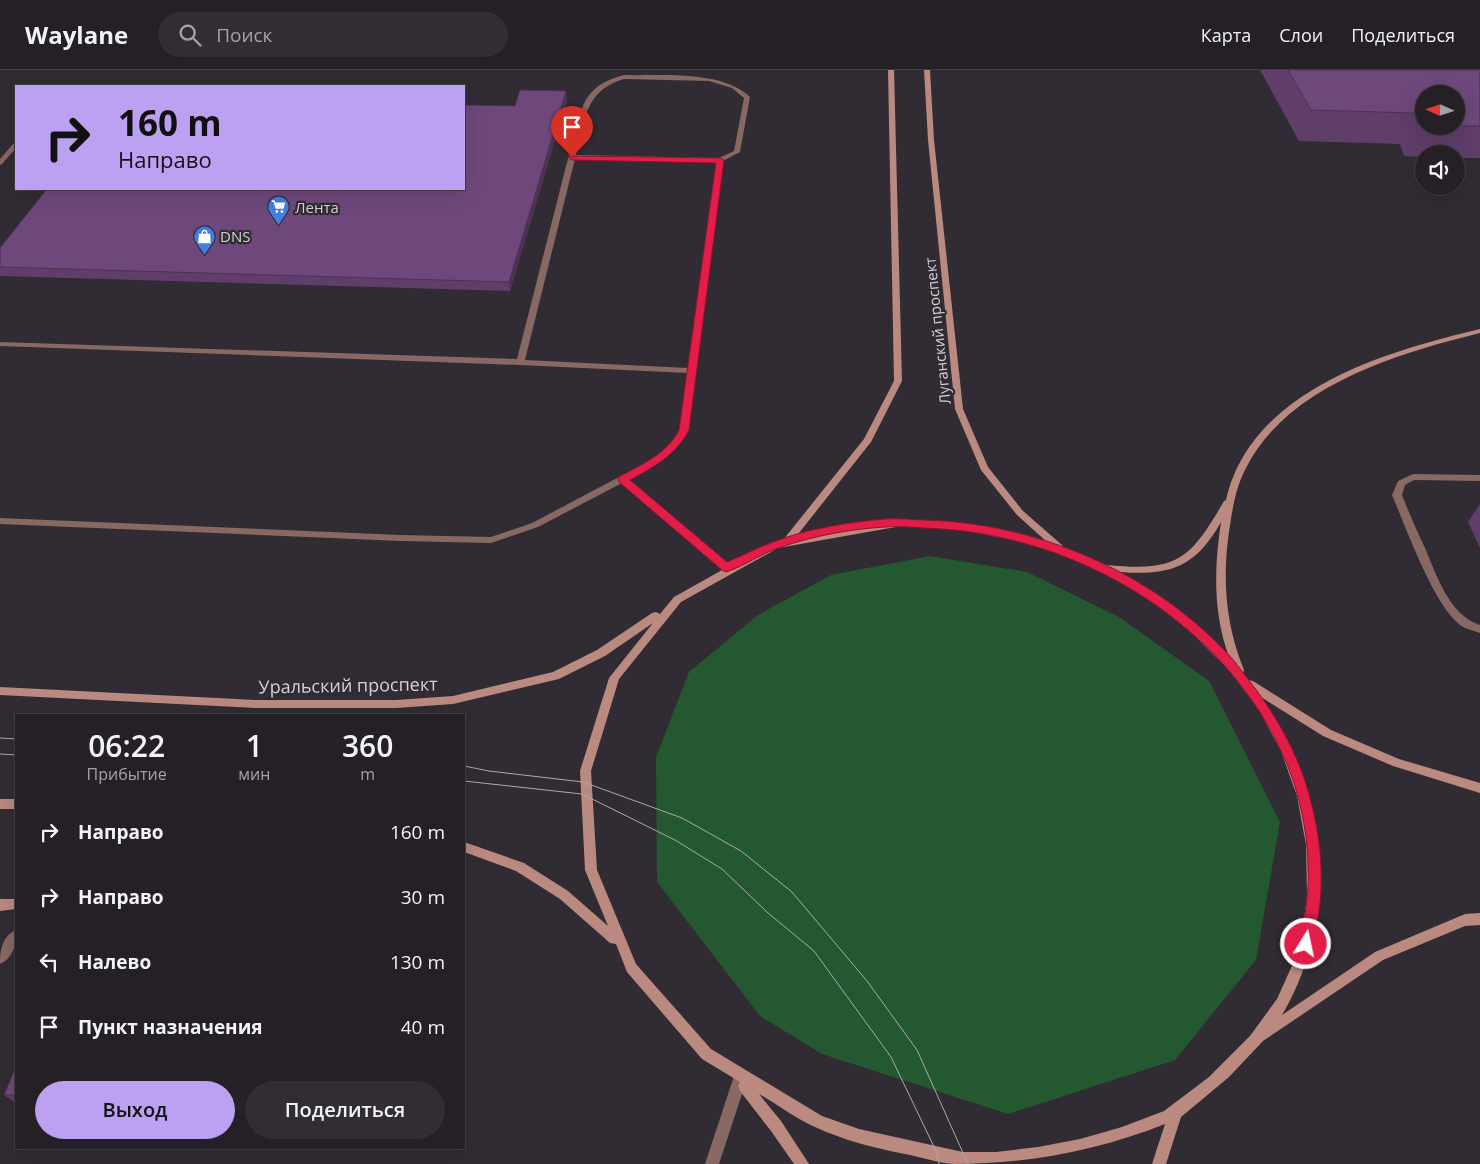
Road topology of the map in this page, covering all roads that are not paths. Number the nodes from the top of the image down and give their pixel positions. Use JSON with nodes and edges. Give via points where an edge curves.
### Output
{"nodes":[{"id":1,"x":892,"y":70,"type":"edge"},
{"id":2,"x":926,"y":70,"type":"edge"},
{"id":3,"x":15,"y":145,"type":"edge"},
{"id":4,"x":572,"y":157,"type":"junction"},
{"id":5,"x":720,"y":160,"type":"junction"},
{"id":6,"x":0,"y":163,"type":"edge"},
{"id":7,"x":1480,"y":331,"type":"edge"},
{"id":8,"x":0,"y":344,"type":"edge"},
{"id":9,"x":520,"y":362,"type":"junction"},
{"id":10,"x":693,"y":371,"type":"junction"},
{"id":11,"x":1480,"y":478,"type":"edge"},
{"id":12,"x":623,"y":479,"type":"junction"},
{"id":13,"x":1233,"y":491,"type":"junction"},
{"id":14,"x":0,"y":521,"type":"edge"},
{"id":15,"x":787,"y":541,"type":"junction"},
{"id":16,"x":1064,"y":551,"type":"junction"},
{"id":17,"x":726,"y":568,"type":"junction"},
{"id":18,"x":1101,"y":568,"type":"junction"},
{"id":19,"x":673,"y":605,"type":"junction"},
{"id":20,"x":1480,"y":629,"type":"edge"},
{"id":21,"x":1244,"y":680,"type":"junction"},
{"id":22,"x":0,"y":691,"type":"edge"},
{"id":23,"x":1480,"y":788,"type":"edge"},
{"id":24,"x":0,"y":804,"type":"edge"},
{"id":25,"x":15,"y":804,"type":"edge"},
{"id":26,"x":465,"y":847,"type":"edge"},
{"id":27,"x":15,"y":904,"type":"edge"},
{"id":28,"x":0,"y":905,"type":"edge"},
{"id":29,"x":1480,"y":919,"type":"edge"},
{"id":30,"x":15,"y":937,"type":"edge"},
{"id":31,"x":617,"y":941,"type":"junction"},
{"id":32,"x":0,"y":958,"type":"edge"},
{"id":33,"x":1258,"y":1038,"type":"junction"},
{"id":34,"x":740,"y":1079,"type":"junction"},
{"id":35,"x":1175,"y":1113,"type":"junction"},
{"id":36,"x":712,"y":1164,"type":"edge"},
{"id":37,"x":802,"y":1164,"type":"edge"},
{"id":38,"x":1159,"y":1164,"type":"edge"}],
"edges":[{"from":1,"to":15,"type":"main road","name":"Луганский проспект","via":[[898,381],[868,440]]},
{"from":2,"to":16,"type":"main road","name":"Луганский проспект","via":[[959,409],[984,468],[1020,514]]},
{"from":3,"to":6,"type":"lane"},
{"from":4,"to":5,"type":"lane"},
{"from":4,"to":5,"type":"lane","via":[[587,102],[593,92],[612,79],[624,77],[710,79],[734,87],[747,97],[737,152]]},
{"from":4,"to":9,"type":"lane"},
{"from":5,"to":10,"type":"lane"},
{"from":7,"to":13,"type":"main road","via":[[1422,346],[1338,378],[1303,401],[1270,429],[1240,469]]},
{"from":8,"to":9,"type":"lane"},
{"from":9,"to":10,"type":"lane"},
{"from":10,"to":12,"type":"lane","via":[[684,430],[677,443],[658,460]]},
{"from":11,"to":20,"type":"lane","via":[[1413,477],[1400,483],[1397,495],[1450,609],[1468,625]]},
{"from":12,"to":14,"type":"lane","via":[[535,525],[491,540]]},
{"from":12,"to":17,"type":"lane"},
{"from":13,"to":18,"type":"main road","via":[[1202,546],[1174,566],[1128,570]]},
{"from":13,"to":21,"type":"main road","via":[[1220,582],[1229,648]]},
{"from":15,"to":16,"type":"main road","via":[[849,526],[907,522],[985,529]]},
{"from":15,"to":17,"type":"main road"},
{"from":16,"to":18,"type":"main road"},
{"from":17,"to":19,"type":"main road"},
{"from":18,"to":21,"type":"main road","via":[[1169,609]]},
{"from":19,"to":22,"type":"main road","name":"Уральский проспект","via":[[601,653],[555,676],[454,700],[396,704],[256,704]]},
{"from":19,"to":31,"type":"main road","via":[[646,633],[614,678],[587,752],[582,809],[586,854],[603,912]]},
{"from":21,"to":23,"type":"main road","via":[[1327,733],[1398,763]]},
{"from":21,"to":33,"type":"main road","via":[[1281,738],[1299,781],[1311,829],[1315,869],[1312,914],[1300,962],[1281,1004]]},
{"from":24,"to":25,"type":"main road"},
{"from":26,"to":31,"type":"main road","via":[[520,867],[564,895]]},
{"from":27,"to":28,"type":"main road"},
{"from":29,"to":33,"type":"main road","via":[[1465,920],[1379,956]]},
{"from":30,"to":32,"type":"lane"},
{"from":31,"to":34,"type":"main road","via":[[653,998],[675,1023]]},
{"from":33,"to":35,"type":"main road","via":[[1241,1058]]},
{"from":34,"to":35,"type":"main road","via":[[788,1108],[834,1129],[874,1142],[967,1160],[1086,1146]]},
{"from":34,"to":36,"type":"lane"},
{"from":34,"to":37,"type":"main road"},
{"from":35,"to":38,"type":"main road"}]}
